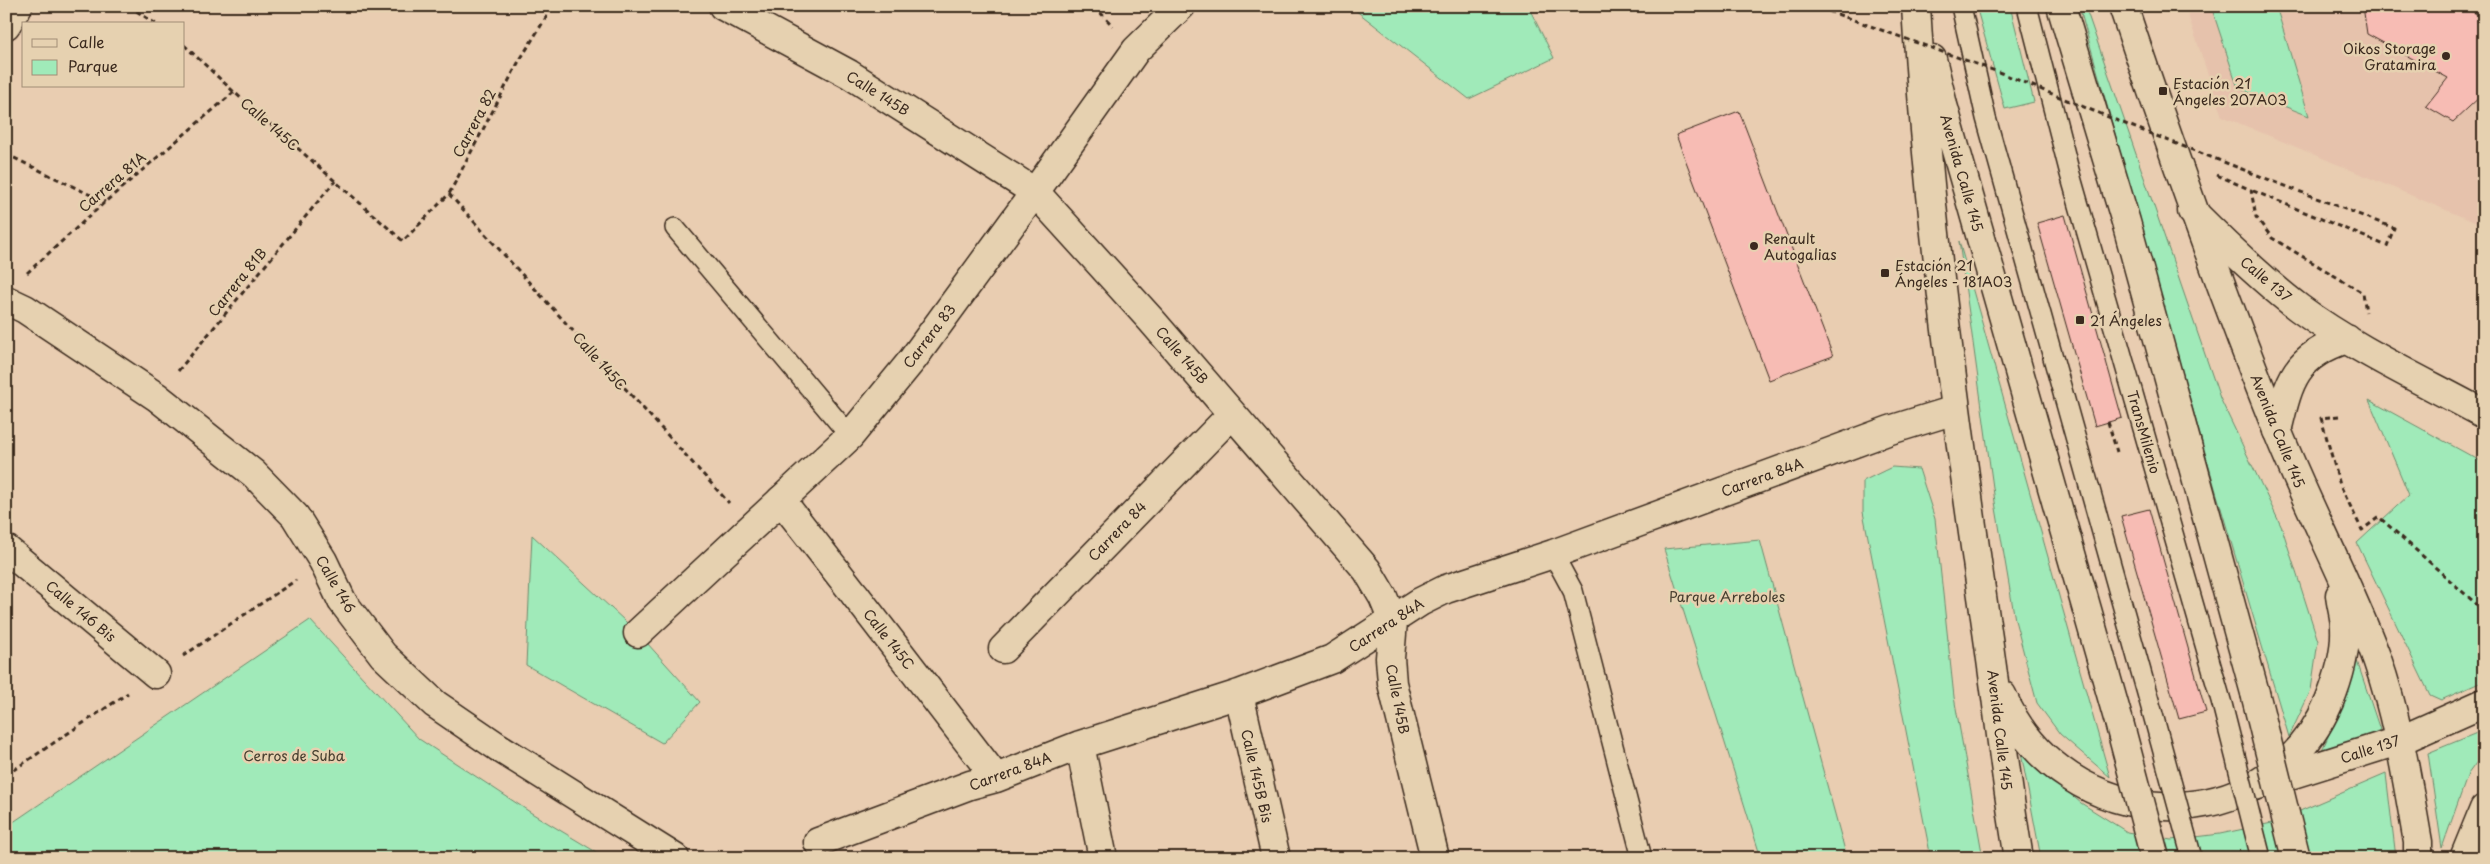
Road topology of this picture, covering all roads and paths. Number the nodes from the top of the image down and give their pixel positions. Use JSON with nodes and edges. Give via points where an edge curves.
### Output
{"nodes":[{"id":1,"x":18,"y":6,"type":"edge"},
{"id":2,"x":129,"y":6,"type":"edge"},
{"id":3,"x":553,"y":6,"type":"edge"},
{"id":4,"x":723,"y":6,"type":"edge"},
{"id":5,"x":1181,"y":6,"type":"edge"},
{"id":6,"x":1823,"y":6,"type":"edge"},
{"id":7,"x":1918,"y":6,"type":"edge"},
{"id":8,"x":1961,"y":6,"type":"edge"},
{"id":9,"x":2027,"y":6,"type":"edge"},
{"id":10,"x":2061,"y":6,"type":"edge"},
{"id":11,"x":2124,"y":6,"type":"edge"},
{"id":12,"x":153,"y":22,"type":"edge"},
{"id":13,"x":6,"y":25,"type":"edge"},
{"id":14,"x":185,"y":46,"type":"edge"},
{"id":15,"x":234,"y":92,"type":"junction"},
{"id":16,"x":6,"y":154,"type":"edge"},
{"id":17,"x":335,"y":181,"type":"junction"},
{"id":18,"x":1035,"y":192,"type":"junction"},
{"id":19,"x":449,"y":194,"type":"junction"},
{"id":20,"x":105,"y":202,"type":"junction"},
{"id":21,"x":2192,"y":210,"type":"junction"},
{"id":22,"x":675,"y":228,"type":"dead end"},
{"id":23,"x":403,"y":241,"type":"joint"},
{"id":24,"x":13,"y":290,"type":"edge"},
{"id":25,"x":2363,"y":293,"type":"dead end"},
{"id":26,"x":2347,"y":339,"type":"junction"},
{"id":27,"x":157,"y":397,"type":"junction"},
{"id":28,"x":1955,"y":410,"type":"junction"},
{"id":29,"x":1232,"y":414,"type":"junction"},
{"id":30,"x":2484,"y":414,"type":"edge"},
{"id":31,"x":2339,"y":416,"type":"dead end"},
{"id":32,"x":2277,"y":431,"type":"junction"},
{"id":33,"x":850,"y":436,"type":"junction"},
{"id":34,"x":781,"y":500,"type":"junction"},
{"id":35,"x":2310,"y":508,"type":"junction"},
{"id":36,"x":751,"y":528,"type":"junction"},
{"id":37,"x":6,"y":549,"type":"edge"},
{"id":38,"x":1553,"y":554,"type":"junction"},
{"id":39,"x":2484,"y":611,"type":"edge"},
{"id":40,"x":1393,"y":621,"type":"junction"},
{"id":41,"x":638,"y":633,"type":"dead end"},
{"id":42,"x":1003,"y":649,"type":"dead end"},
{"id":43,"x":1991,"y":655,"type":"junction"},
{"id":44,"x":156,"y":674,"type":"dead end"},
{"id":45,"x":1239,"y":694,"type":"junction"},
{"id":46,"x":2484,"y":703,"type":"edge"},
{"id":47,"x":2401,"y":740,"type":"junction"},
{"id":48,"x":1080,"y":745,"type":"junction"},
{"id":49,"x":996,"y":778,"type":"junction"},
{"id":50,"x":2254,"y":786,"type":"junction"},
{"id":51,"x":2484,"y":809,"type":"edge"},
{"id":52,"x":818,"y":842,"type":"dead end"},
{"id":53,"x":675,"y":858,"type":"edge"},
{"id":54,"x":1103,"y":858,"type":"edge"},
{"id":55,"x":1276,"y":858,"type":"edge"},
{"id":56,"x":1435,"y":858,"type":"edge"},
{"id":57,"x":1642,"y":858,"type":"edge"},
{"id":58,"x":2019,"y":858,"type":"edge"},
{"id":59,"x":2155,"y":858,"type":"edge"},
{"id":60,"x":2192,"y":858,"type":"edge"},
{"id":61,"x":2261,"y":858,"type":"edge"},
{"id":62,"x":2296,"y":858,"type":"edge"},
{"id":63,"x":2418,"y":858,"type":"edge"},
{"id":64,"x":2464,"y":858,"type":"edge"}],
"edges":[{"from":1,"to":13,"type":"street"},
{"from":2,"to":12,"type":"path"},
{"from":3,"to":19,"type":"path","name":"Carrera 82","via":[[518,63]]},
{"from":4,"to":18,"type":"street","name":"Calle 145B","via":[[849,74]]},
{"from":5,"to":18,"type":"street","name":"Carrera 83","via":[[1136,50]]},
{"from":6,"to":25,"type":"path","bridge":true,"via":[[2394,228],[2387,246],[2251,190],[2256,217],[2272,238]]},
{"from":7,"to":28,"type":"street","name":"Avenida Calle 145","via":[[1922,112]]},
{"from":7,"to":59,"type":"street","name":"Avenida Calle 145","bridge":true},
{"from":8,"to":60,"type":"lane","bridge":true,"via":[[1986,118]]},
{"from":9,"to":61,"type":"lane","name":"TransMilenio","bridge":true,"via":[[2070,174],[2222,704]]},
{"from":10,"to":62,"type":"street","bridge":true,"via":[[2126,222],[2255,693]]},
{"from":11,"to":21,"type":"street","name":"Avenida Calle 145"},
{"from":14,"to":15,"type":"path","name":"Calle 145C"},
{"from":15,"to":17,"type":"path","name":"Calle 145C"},
{"from":15,"to":20,"type":"path","name":"Carrera 81A"},
{"from":16,"to":20,"type":"path"},
{"from":17,"to":23,"type":"path","name":"Calle 145C"},
{"from":17,"to":27,"type":"path","name":"Carrera 81B"},
{"from":18,"to":29,"type":"street","name":"Calle 145B"},
{"from":18,"to":33,"type":"street","name":"Carrera 83","via":[[912,359]]},
{"from":19,"to":23,"type":"path","name":"Carrera 82"},
{"from":19,"to":36,"type":"path","name":"Calle 145C"},
{"from":20,"to":24,"type":"path","name":"Carrera 81A"},
{"from":21,"to":26,"type":"street","name":"Calle 137","via":[[2224,244],[2275,289]]},
{"from":21,"to":32,"type":"street","name":"Avenida Calle 145"},
{"from":22,"to":33,"type":"lane"},
{"from":24,"to":27,"type":"street","name":"Calle 146","via":[[25,309]]},
{"from":26,"to":30,"type":"street","name":"Calle 137"},
{"from":26,"to":32,"type":"street","via":[[2323,347],[2295,374]]},
{"from":27,"to":53,"type":"street","name":"Calle 146","via":[[254,474],[295,516],[323,561],[342,601],[383,655],[436,704],[498,747]]},
{"from":28,"to":38,"type":"street","name":"Carrera 84A","via":[[1880,434]]},
{"from":28,"to":43,"type":"street","name":"Avenida Calle 145"},
{"from":29,"to":40,"type":"street","name":"Calle 145B","via":[[1367,570]]},
{"from":29,"to":42,"type":"street","name":"Carrera 84"},
{"from":31,"to":39,"type":"path","via":[[2321,418],[2340,485],[2362,530],[2379,517]]},
{"from":32,"to":35,"type":"street","name":"Avenida Calle 145"},
{"from":33,"to":34,"type":"street","name":"Carrera 83"},
{"from":34,"to":36,"type":"street","name":"Carrera 83"},
{"from":34,"to":49,"type":"street","name":"Calle 145C"},
{"from":35,"to":47,"type":"street","name":"Avenida Calle 145","via":[[2347,583]]},
{"from":35,"to":50,"type":"street","via":[[2339,588],[2345,629],[2338,680],[2318,725],[2288,761]]},
{"from":36,"to":41,"type":"street","name":"Carrera 83"},
{"from":37,"to":44,"type":"street","name":"Calle 146 Bis"},
{"from":38,"to":40,"type":"street","name":"Carrera 84A","via":[[1446,589]]},
{"from":38,"to":57,"type":"lane","via":[[1573,591]]},
{"from":40,"to":45,"type":"street","name":"Carrera 84A","via":[[1332,659]]},
{"from":40,"to":56,"type":"street","name":"Calle 145B","via":[[1392,683]]},
{"from":43,"to":50,"type":"street","via":[[2002,696],[2023,734],[2053,765],[2088,788],[2129,803],[2171,808],[2214,802]]},
{"from":43,"to":58,"type":"street","name":"Avenida Calle 145"},
{"from":45,"to":48,"type":"street","name":"Carrera 84A"},
{"from":45,"to":55,"type":"street","name":"Calle 145B Bis"},
{"from":46,"to":47,"type":"street","name":"Calle 137"},
{"from":47,"to":50,"type":"street","name":"Calle 137"},
{"from":47,"to":63,"type":"street","name":"Avenida Calle 145"},
{"from":48,"to":49,"type":"street","name":"Carrera 84A"},
{"from":48,"to":54,"type":"street"},
{"from":49,"to":52,"type":"street","name":"Carrera 84A"},
{"from":51,"to":64,"type":"street"}]}
